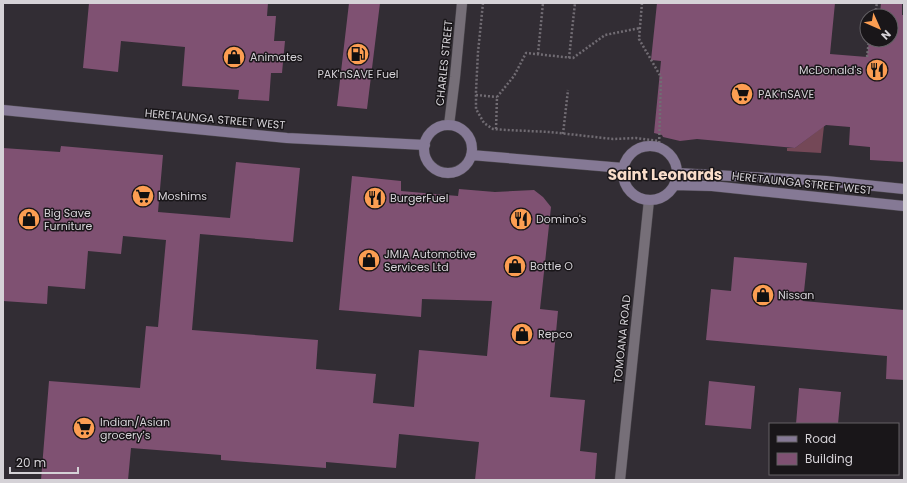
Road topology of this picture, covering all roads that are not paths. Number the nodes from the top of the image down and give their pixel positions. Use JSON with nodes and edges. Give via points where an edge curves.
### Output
{"nodes":[{"id":1,"x":462,"y":3,"type":"edge"},
{"id":2,"x":3,"y":110,"type":"edge"},
{"id":3,"x":449,"y":126,"type":"junction"},
{"id":4,"x":425,"y":145,"type":"junction"},
{"id":5,"x":471,"y":154,"type":"junction"},
{"id":6,"x":623,"y":168,"type":"junction"},
{"id":7,"x":677,"y":173,"type":"junction"},
{"id":8,"x":674,"y":185,"type":"junction"},
{"id":9,"x":904,"y":189,"type":"edge"},
{"id":10,"x":649,"y":200,"type":"junction"},
{"id":11,"x":904,"y":206,"type":"edge"},
{"id":12,"x":620,"y":480,"type":"edge"}],
"edges":[{"from":1,"to":3,"type":"street","name":"CHARLES STREET"},
{"from":2,"to":4,"type":"main road","name":"HERETAUNGA STREET WEST","via":[[287,138]]},
{"from":3,"to":4,"type":"main road","via":[[438,128],[431,133]]},
{"from":3,"to":5,"type":"main road","via":[[467,134],[471,141]]},
{"from":4,"to":5,"type":"main road","via":[[428,162],[433,168],[447,173],[462,169]]},
{"from":5,"to":6,"type":"main road"},
{"from":6,"to":7,"type":"main road","via":[[630,155],[640,149],[659,145],[670,156]]},
{"from":6,"to":10,"type":"main road","via":[[623,177],[628,188],[637,197]]},
{"from":7,"to":8,"type":"main road"},
{"from":7,"to":9,"type":"main road","name":"HERETAUNGA STREET WEST","via":[[826,181]]},
{"from":8,"to":10,"type":"main road","via":[[663,196]]},
{"from":8,"to":11,"type":"main road","name":"HERETAUNGA STREET WEST","via":[[712,186]]},
{"from":10,"to":12,"type":"street","name":"TOMOANA ROAD"}]}
